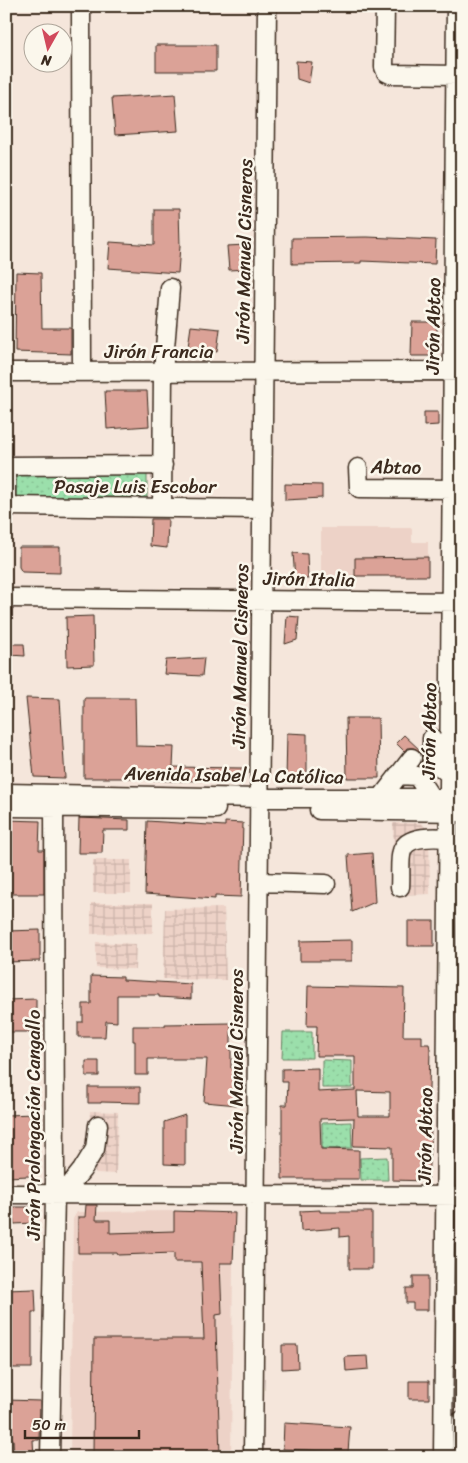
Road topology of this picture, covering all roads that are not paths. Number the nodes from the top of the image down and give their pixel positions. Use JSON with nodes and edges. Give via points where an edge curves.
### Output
{"nodes":[{"id":1,"x":81,"y":6,"type":"edge"},
{"id":2,"x":267,"y":6,"type":"edge"},
{"id":3,"x":384,"y":6,"type":"edge"},
{"id":4,"x":456,"y":6,"type":"edge"},
{"id":5,"x":456,"y":75,"type":"junction"},
{"id":6,"x":459,"y":112,"type":"edge"},
{"id":7,"x":170,"y":288,"type":"dead end"},
{"id":8,"x":458,"y":371,"type":"edge"},
{"id":9,"x":6,"y":372,"type":"edge"},
{"id":10,"x":82,"y":372,"type":"junction"},
{"id":11,"x":163,"y":372,"type":"junction"},
{"id":12,"x":264,"y":372,"type":"junction"},
{"id":13,"x":457,"y":400,"type":"edge"},
{"id":14,"x":163,"y":465,"type":"junction"},
{"id":15,"x":6,"y":466,"type":"edge"},
{"id":16,"x":358,"y":468,"type":"dead end"},
{"id":17,"x":452,"y":489,"type":"junction"},
{"id":18,"x":6,"y":498,"type":"edge"},
{"id":19,"x":6,"y":506,"type":"edge"},
{"id":20,"x":162,"y":508,"type":"junction"},
{"id":21,"x":263,"y":509,"type":"junction"},
{"id":22,"x":6,"y":598,"type":"edge"},
{"id":23,"x":262,"y":600,"type":"junction"},
{"id":24,"x":456,"y":602,"type":"edge"},
{"id":25,"x":450,"y":722,"type":"junction"},
{"id":26,"x":424,"y":751,"type":"junction"},
{"id":27,"x":398,"y":775,"type":"junction"},
{"id":28,"x":450,"y":775,"type":"junction"},
{"id":29,"x":417,"y":776,"type":"junction"},
{"id":30,"x":6,"y":793,"type":"edge"},
{"id":31,"x":381,"y":798,"type":"junction"},
{"id":32,"x":432,"y":799,"type":"junction"},
{"id":33,"x":54,"y":800,"type":"junction"},
{"id":34,"x":259,"y":804,"type":"junction"},
{"id":35,"x":456,"y":805,"type":"edge"},
{"id":36,"x":6,"y":807,"type":"edge"},
{"id":37,"x":449,"y":838,"type":"junction"},
{"id":38,"x":259,"y":882,"type":"junction"},
{"id":39,"x":326,"y":884,"type":"dead end"},
{"id":40,"x":400,"y":887,"type":"dead end"},
{"id":41,"x":98,"y":1125,"type":"dead end"},
{"id":42,"x":6,"y":1194,"type":"edge"},
{"id":43,"x":59,"y":1194,"type":"junction"},
{"id":44,"x":256,"y":1195,"type":"junction"},
{"id":45,"x":454,"y":1196,"type":"edge"},
{"id":46,"x":462,"y":1420,"type":"edge"},
{"id":47,"x":50,"y":1457,"type":"edge"},
{"id":48,"x":253,"y":1457,"type":"edge"},
{"id":49,"x":443,"y":1457,"type":"edge"},
{"id":50,"x":461,"y":1457,"type":"edge"}],
"edges":[{"from":1,"to":10,"type":"street"},
{"from":2,"to":12,"type":"street","name":"Jirón Manuel Cisneros"},
{"from":3,"to":5,"type":"street","via":[[386,72]]},
{"from":4,"to":5,"type":"street","name":"Jirón Abtao"},
{"from":5,"to":6,"type":"street","name":"Jirón Abtao"},
{"from":6,"to":8,"type":"street","name":"Jirón Abtao"},
{"from":7,"to":11,"type":"street"},
{"from":8,"to":12,"type":"street","name":"Jirón Francia"},
{"from":8,"to":13,"type":"street","name":"Jirón Abtao"},
{"from":9,"to":10,"type":"street","name":"Jirón Francia"},
{"from":10,"to":11,"type":"street","name":"Jirón Francia"},
{"from":11,"to":12,"type":"street","name":"Jirón Francia"},
{"from":11,"to":14,"type":"street"},
{"from":12,"to":21,"type":"street","name":"Jirón Manuel Cisneros"},
{"from":13,"to":17,"type":"street","name":"Jirón Abtao"},
{"from":14,"to":15,"type":"street"},
{"from":14,"to":20,"type":"street"},
{"from":15,"to":18,"type":"street"},
{"from":16,"to":17,"type":"street","name":"Abtao","via":[[359,488]]},
{"from":17,"to":24,"type":"street","name":"Jirón Abtao"},
{"from":19,"to":20,"type":"street","name":"Pasaje Luis Escobar"},
{"from":20,"to":21,"type":"street","name":"Pasaje Luis Escobar"},
{"from":21,"to":23,"type":"street","name":"Jirón Manuel Cisneros"},
{"from":22,"to":23,"type":"street","name":"Jirón Italia"},
{"from":23,"to":24,"type":"street","name":"Jirón Italia"},
{"from":23,"to":34,"type":"street","name":"Jirón Manuel Cisneros"},
{"from":24,"to":25,"type":"street","name":"Jirón Abtao"},
{"from":25,"to":26,"type":"street"},
{"from":25,"to":28,"type":"street","name":"Jirón Abtao"},
{"from":26,"to":27,"type":"street"},
{"from":26,"to":28,"type":"street"},
{"from":26,"to":29,"type":"street"},
{"from":27,"to":29,"type":"street"},
{"from":27,"to":31,"type":"street"},
{"from":28,"to":35,"type":"street","name":"Jirón Abtao"},
{"from":29,"to":32,"type":"street"},
{"from":30,"to":33,"type":"street","name":"Avenida Isabel La Católica"},
{"from":31,"to":32,"type":"street","name":"Avenida Isabel La Católica"},
{"from":31,"to":34,"type":"street","name":"Avenida Isabel La Católica"},
{"from":32,"to":35,"type":"street","name":"Avenida Isabel La Católica"},
{"from":33,"to":34,"type":"street","name":"Avenida Isabel La Católica"},
{"from":33,"to":36,"type":"street","name":"Avenida Isabel La Católica"},
{"from":33,"to":43,"type":"street","name":"Jirón Prolongación Cangallo"},
{"from":34,"to":35,"type":"street","name":"Avenida Isabel La Católica"},
{"from":34,"to":38,"type":"street","name":"Jirón Manuel Cisneros"},
{"from":35,"to":37,"type":"street","name":"Jirón Abtao"},
{"from":37,"to":40,"type":"street","via":[[420,838],[407,844],[402,851]]},
{"from":37,"to":45,"type":"street","name":"Jirón Abtao"},
{"from":38,"to":39,"type":"street"},
{"from":38,"to":44,"type":"street","name":"Jirón Manuel Cisneros"},
{"from":41,"to":43,"type":"street","via":[[94,1149],[82,1170]]},
{"from":42,"to":43,"type":"street"},
{"from":43,"to":44,"type":"street"},
{"from":43,"to":47,"type":"street","name":"Jirón Prolongación Cangallo"},
{"from":44,"to":45,"type":"street"},
{"from":44,"to":48,"type":"street","name":"Jirón Manuel Cisneros"},
{"from":45,"to":49,"type":"street","name":"Jirón Abtao"},
{"from":46,"to":50,"type":"street"}]}
